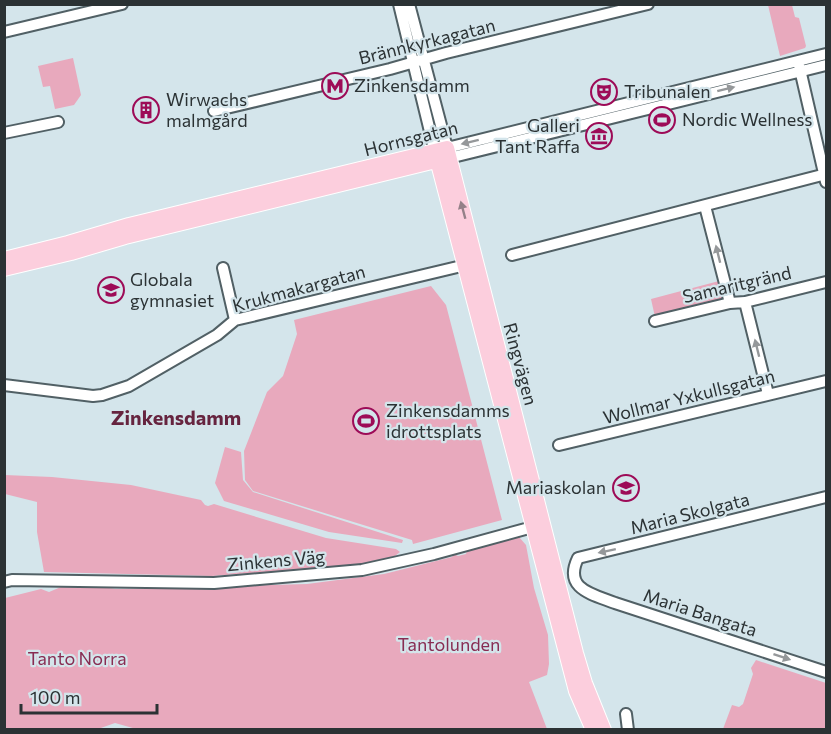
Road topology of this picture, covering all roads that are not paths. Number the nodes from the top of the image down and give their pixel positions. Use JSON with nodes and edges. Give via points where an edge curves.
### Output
{"nodes":[{"id":1,"x":122,"y":4,"type":"edge"},
{"id":2,"x":399,"y":4,"type":"edge"},
{"id":3,"x":409,"y":4,"type":"edge"},
{"id":4,"x":648,"y":4,"type":"edge"},
{"id":5,"x":4,"y":32,"type":"edge"},
{"id":6,"x":826,"y":54,"type":"edge"},
{"id":7,"x":418,"y":61,"type":"junction"},
{"id":8,"x":826,"y":65,"type":"edge"},
{"id":9,"x":799,"y":66,"type":"junction"},
{"id":10,"x":214,"y":111,"type":"dead end"},
{"id":11,"x":58,"y":122,"type":"dead end"},
{"id":12,"x":4,"y":133,"type":"edge"},
{"id":13,"x":442,"y":155,"type":"junction"},
{"id":14,"x":826,"y":177,"type":"edge"},
{"id":15,"x":705,"y":206,"type":"junction"},
{"id":16,"x":512,"y":255,"type":"dead end"},
{"id":17,"x":4,"y":259,"type":"edge"},
{"id":18,"x":470,"y":263,"type":"junction"},
{"id":19,"x":223,"y":268,"type":"dead end"},
{"id":20,"x":4,"y":269,"type":"edge"},
{"id":21,"x":826,"y":282,"type":"edge"},
{"id":22,"x":745,"y":302,"type":"junction"},
{"id":23,"x":730,"y":303,"type":"junction"},
{"id":24,"x":235,"y":320,"type":"junction"},
{"id":25,"x":655,"y":321,"type":"dead end"},
{"id":26,"x":826,"y":381,"type":"edge"},
{"id":27,"x":4,"y":385,"type":"edge"},
{"id":28,"x":768,"y":394,"type":"junction"},
{"id":29,"x":559,"y":445,"type":"dead end"},
{"id":30,"x":826,"y":497,"type":"edge"},
{"id":31,"x":538,"y":526,"type":"junction"},
{"id":32,"x":573,"y":575,"type":"joint"},
{"id":33,"x":4,"y":582,"type":"edge"},
{"id":34,"x":570,"y":651,"type":"junction"},
{"id":35,"x":826,"y":672,"type":"edge"},
{"id":36,"x":626,"y":714,"type":"dead end"},
{"id":37,"x":593,"y":729,"type":"edge"},
{"id":38,"x":604,"y":729,"type":"edge"},
{"id":39,"x":628,"y":729,"type":"edge"}],
"edges":[{"from":1,"to":5,"type":"street"},
{"from":2,"to":7,"type":"street","name":"Ringvägen"},
{"from":3,"to":7,"type":"street","name":"Ringvägen"},
{"from":4,"to":7,"type":"street","name":"Brännkyrkagatan"},
{"from":6,"to":9,"type":"street","name":"Hornsgatan"},
{"from":7,"to":10,"type":"street","name":"Brännkyrkagatan"},
{"from":7,"to":13,"type":"street","name":"Ringvägen"},
{"from":8,"to":9,"type":"street","name":"Hornsgatan"},
{"from":9,"to":13,"type":"street","name":"Hornsgatan"},
{"from":9,"to":14,"type":"street"},
{"from":11,"to":12,"type":"street"},
{"from":13,"to":17,"type":"main road","name":"Hornsgatan","via":[[129,225]]},
{"from":13,"to":18,"type":"main road","name":"Ringvägen"},
{"from":13,"to":20,"type":"main road","name":"Hornsgatan"},
{"from":14,"to":15,"type":"street"},
{"from":15,"to":16,"type":"street"},
{"from":23,"to":15,"type":"street","one_way":true},
{"from":18,"to":24,"type":"street","name":"Krukmakargatan"},
{"from":18,"to":31,"type":"main road","name":"Ringvägen"},
{"from":19,"to":24,"type":"street"},
{"from":21,"to":22,"type":"street","name":"Samaritgränd"},
{"from":22,"to":23,"type":"street","name":"Samaritgränd"},
{"from":28,"to":22,"type":"street","one_way":true},
{"from":23,"to":25,"type":"street","name":"Samaritgränd"},
{"from":24,"to":27,"type":"street","name":"Krukmakargatan","via":[[217,335],[108,394],[93,396]]},
{"from":26,"to":28,"type":"street","name":"Wollmar Yxkullsgatan"},
{"from":28,"to":29,"type":"street","name":"Wollmar Yxkullsgatan"},
{"from":30,"to":32,"type":"street","name":"Maria Skolgata","one_way":true,"via":[[578,558]]},
{"from":31,"to":33,"type":"street","name":"Zinkens Väg","via":[[362,570],[214,583]]},
{"from":31,"to":34,"type":"main road","name":"Ringvägen"},
{"from":32,"to":35,"type":"street","name":"Maria Bangata","one_way":true,"via":[[579,588],[595,595]]},
{"from":34,"to":37,"type":"main road","name":"Ringvägen","via":[[576,691]]},
{"from":34,"to":38,"type":"main road","name":"Ringvägen"},
{"from":36,"to":39,"type":"street"}]}
